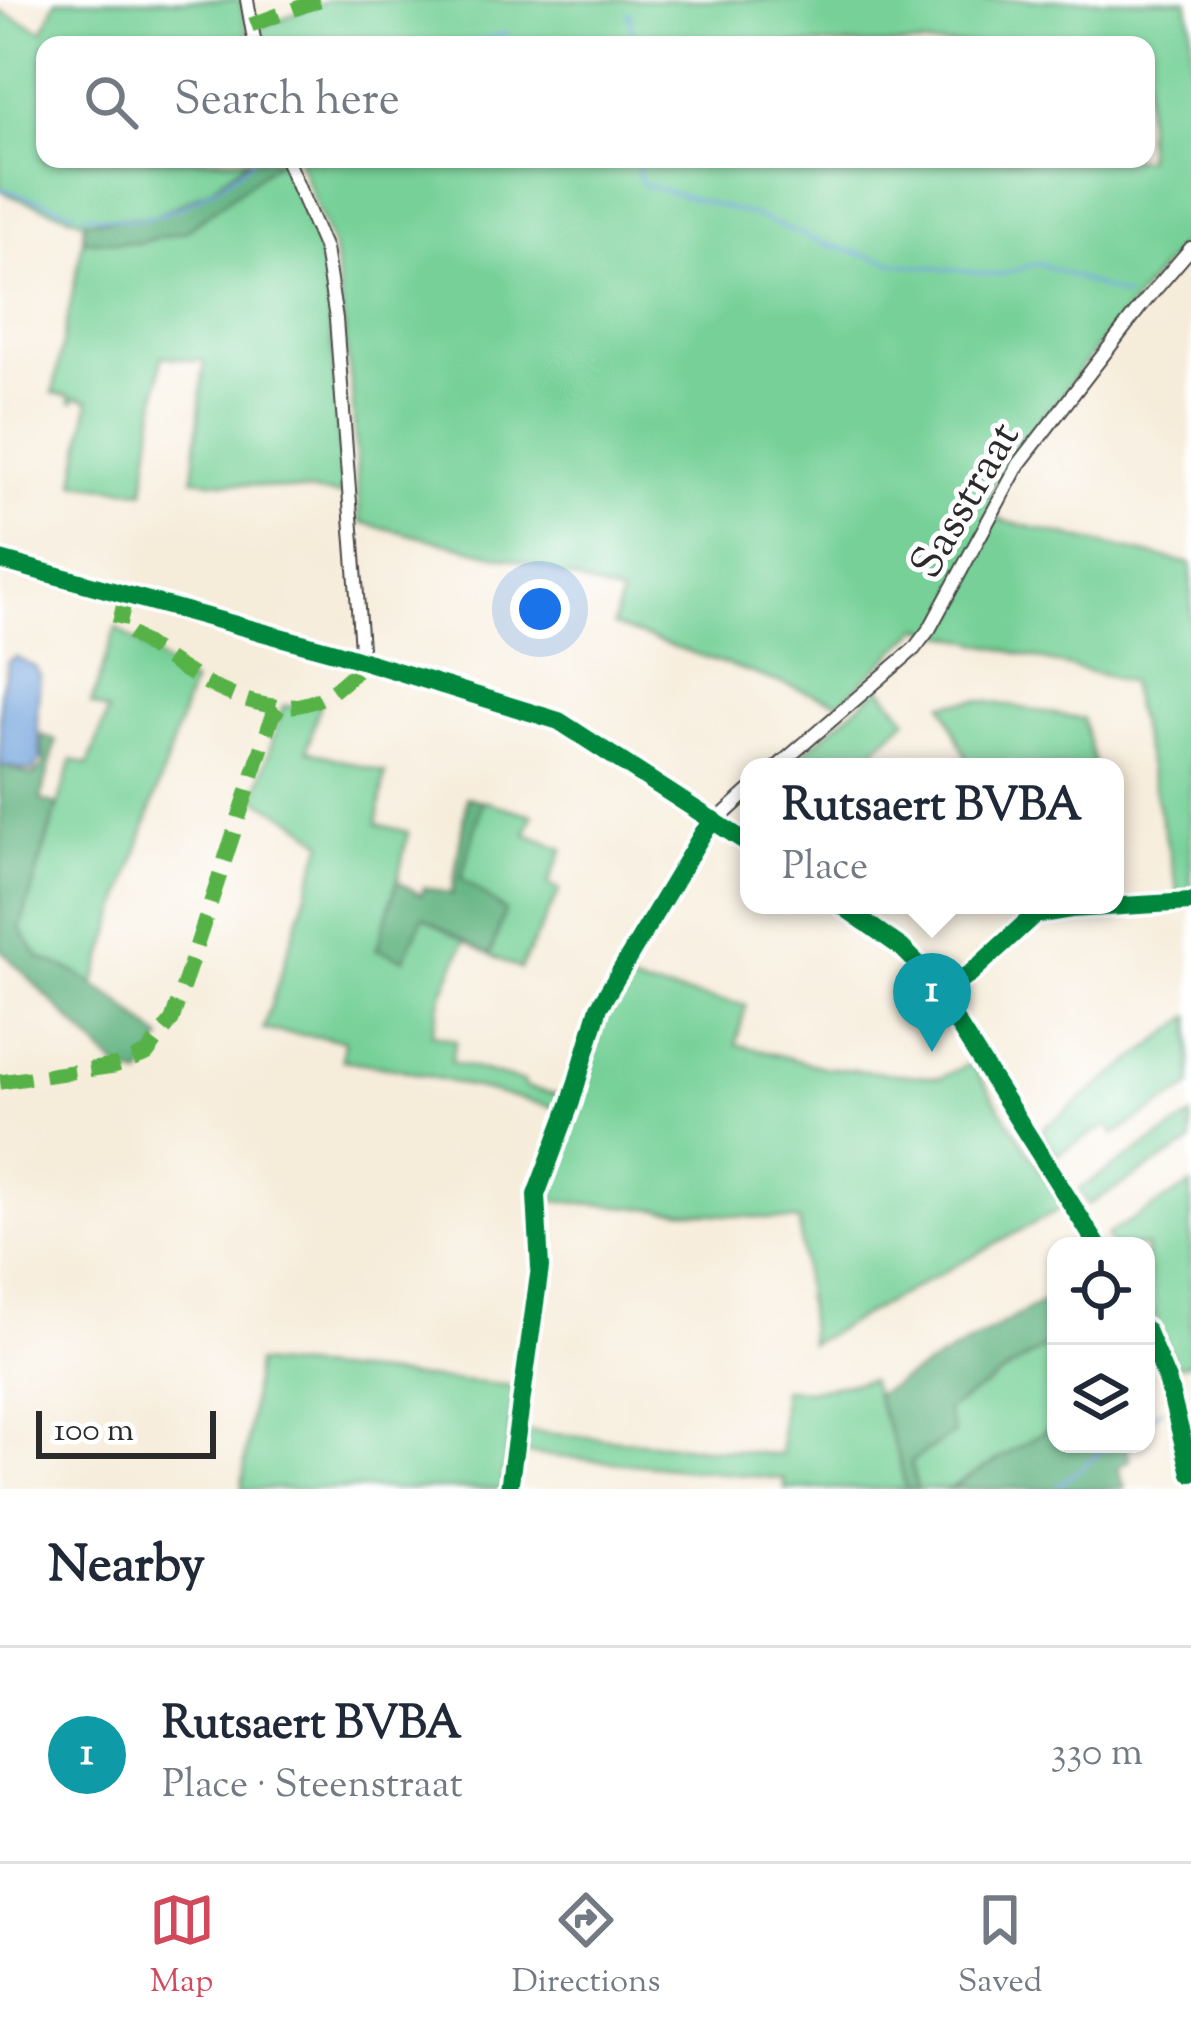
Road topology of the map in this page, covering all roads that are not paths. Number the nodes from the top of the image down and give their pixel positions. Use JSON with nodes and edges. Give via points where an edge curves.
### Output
{"nodes":[{"id":1,"x":247,"y":0,"type":"edge"},
{"id":2,"x":253,"y":36,"type":"edge"},
{"id":3,"x":290,"y":168,"type":"edge"},
{"id":4,"x":1191,"y":248,"type":"edge"},
{"id":5,"x":0,"y":560,"type":"edge"},
{"id":6,"x":362,"y":661,"type":"junction"},
{"id":7,"x":787,"y":758,"type":"edge"},
{"id":8,"x":740,"y":798,"type":"edge"},
{"id":9,"x":714,"y":820,"type":"junction"},
{"id":10,"x":740,"y":838,"type":"edge"},
{"id":11,"x":1191,"y":902,"type":"edge"},
{"id":12,"x":1124,"y":906,"type":"edge"},
{"id":13,"x":854,"y":914,"type":"edge"},
{"id":14,"x":1040,"y":914,"type":"edge"},
{"id":15,"x":939,"y":993,"type":"junction"},
{"id":16,"x":1092,"y":1237,"type":"edge"},
{"id":17,"x":1152,"y":1345,"type":"edge"},
{"id":18,"x":1191,"y":1473,"type":"edge"},
{"id":19,"x":508,"y":1489,"type":"edge"}],
"edges":[{"from":1,"to":2,"type":"street"},
{"from":3,"to":6,"type":"street","via":[[325,249],[336,319]]},
{"from":4,"to":7,"type":"street","name":"Sasstraat","via":[[1019,464],[914,649]]},
{"from":5,"to":6,"type":"street"},
{"from":6,"to":9,"type":"street","via":[[559,721]]},
{"from":8,"to":9,"type":"street"},
{"from":9,"to":10,"type":"street"},
{"from":9,"to":19,"type":"street","via":[[599,1007],[536,1196],[540,1268]]},
{"from":11,"to":12,"type":"street"},
{"from":13,"to":15,"type":"street","via":[[902,948]]},
{"from":14,"to":15,"type":"street"},
{"from":15,"to":16,"type":"street"},
{"from":17,"to":18,"type":"street"}]}
